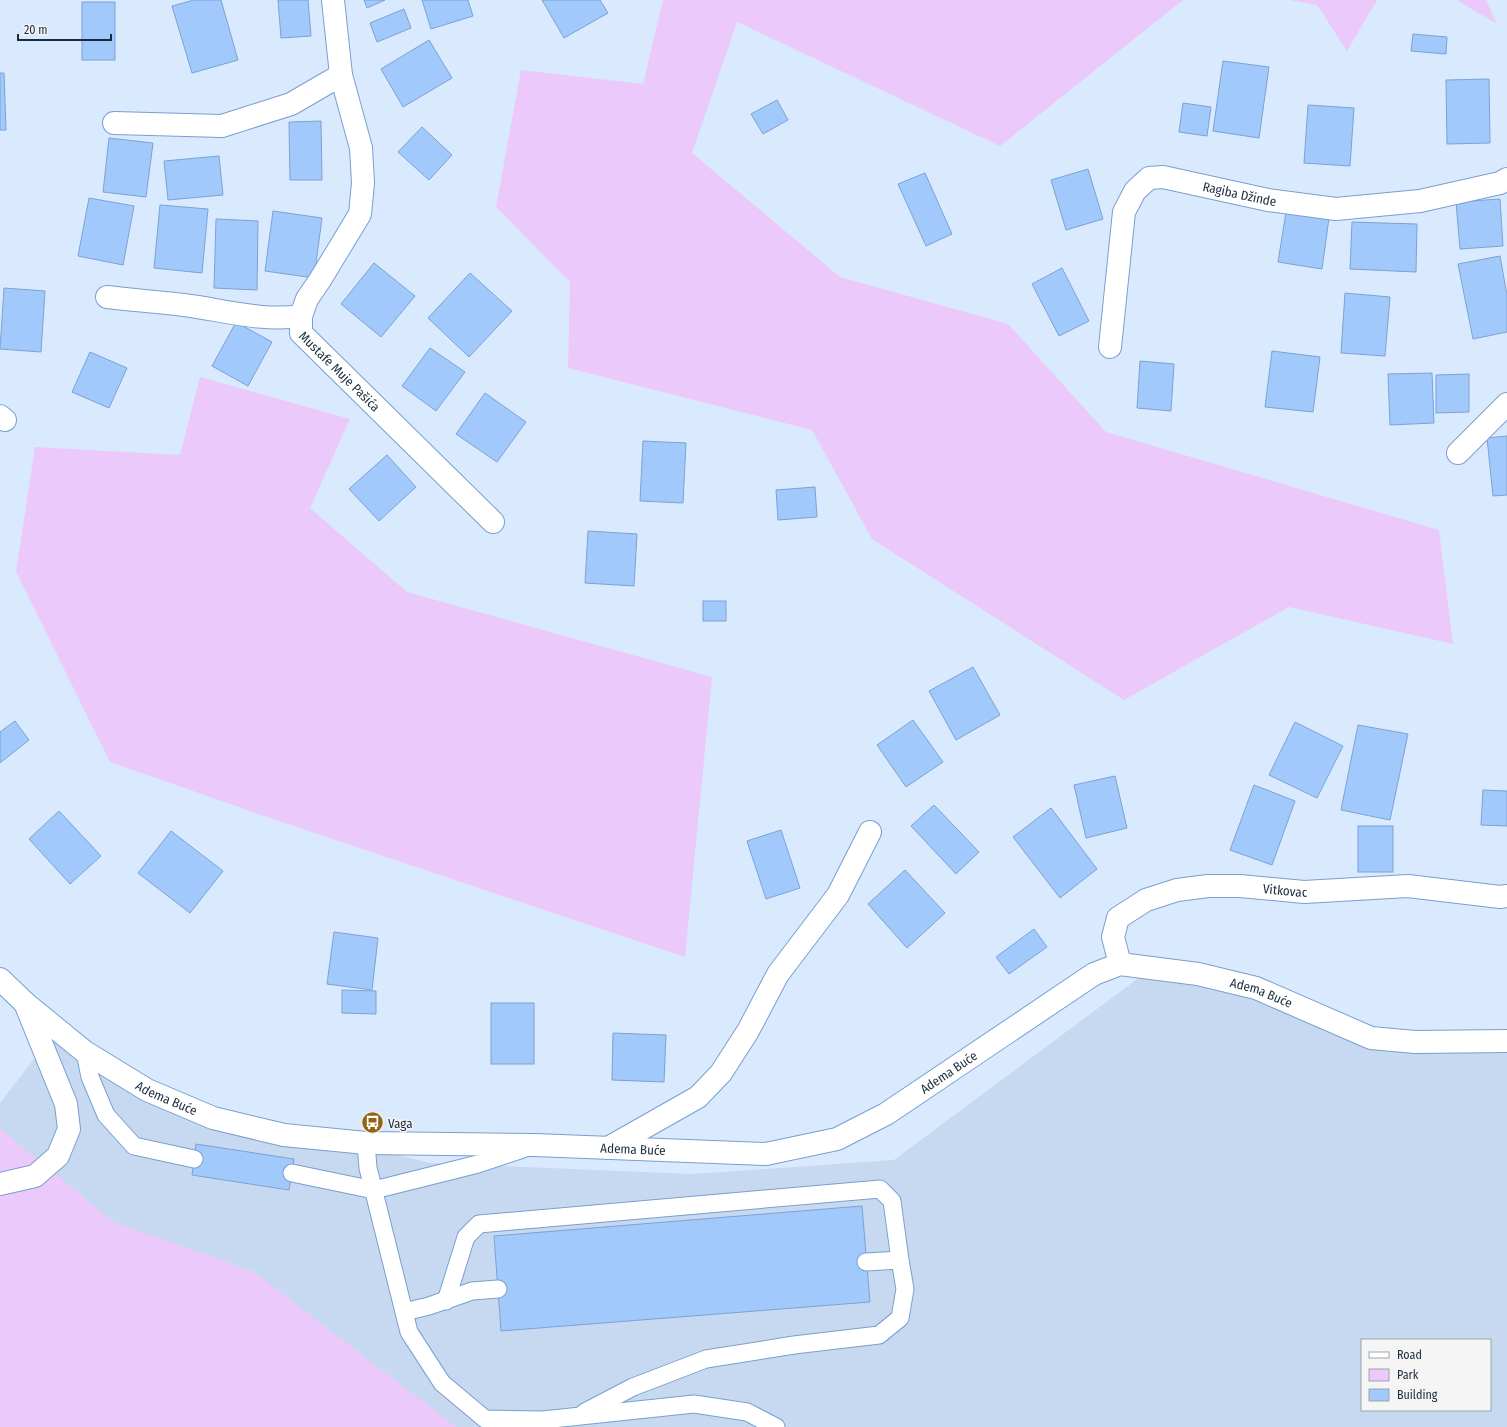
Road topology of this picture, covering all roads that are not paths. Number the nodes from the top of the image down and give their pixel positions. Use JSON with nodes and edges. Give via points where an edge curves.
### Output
{"nodes":[{"id":1,"x":333,"y":0,"type":"edge"},
{"id":2,"x":341,"y":75,"type":"junction"},
{"id":3,"x":114,"y":123,"type":"dead end"},
{"id":4,"x":1507,"y":179,"type":"edge"},
{"id":5,"x":107,"y":297,"type":"dead end"},
{"id":6,"x":301,"y":316,"type":"junction"},
{"id":7,"x":1110,"y":348,"type":"dead end"},
{"id":8,"x":1507,"y":404,"type":"edge"},
{"id":9,"x":1458,"y":453,"type":"dead end"},
{"id":10,"x":493,"y":522,"type":"dead end"},
{"id":11,"x":870,"y":832,"type":"dead end"},
{"id":12,"x":1507,"y":896,"type":"edge"},
{"id":13,"x":1120,"y":964,"type":"junction"},
{"id":14,"x":0,"y":980,"type":"edge"},
{"id":15,"x":25,"y":1003,"type":"junction"},
{"id":16,"x":1507,"y":1041,"type":"edge"},
{"id":17,"x":85,"y":1052,"type":"junction"},
{"id":18,"x":366,"y":1143,"type":"junction"},
{"id":19,"x":535,"y":1145,"type":"junction"},
{"id":20,"x":608,"y":1148,"type":"junction"},
{"id":21,"x":194,"y":1158,"type":"dead end"},
{"id":22,"x":292,"y":1173,"type":"dead end"},
{"id":23,"x":0,"y":1184,"type":"edge"},
{"id":24,"x":374,"y":1190,"type":"junction"},
{"id":25,"x":900,"y":1260,"type":"junction"},
{"id":26,"x":866,"y":1262,"type":"dead end"},
{"id":27,"x":498,"y":1289,"type":"dead end"},
{"id":28,"x":446,"y":1300,"type":"junction"},
{"id":29,"x":404,"y":1312,"type":"junction"},
{"id":30,"x":576,"y":1416,"type":"junction"},
{"id":31,"x":776,"y":1427,"type":"edge"}],
"edges":[{"from":1,"to":2,"type":"street","name":"Mustafe Muje Pašića"},
{"from":2,"to":3,"type":"street","via":[[291,104],[222,126]]},
{"from":2,"to":6,"type":"street","name":"Mustafe Muje Pašića","via":[[361,148],[363,182],[360,214],[307,299]]},
{"from":4,"to":7,"type":"street","name":"Ragiba Džinde","via":[[1500,183],[1420,201],[1336,208],[1268,200],[1164,177],[1149,178],[1135,191],[1124,212]]},
{"from":5,"to":6,"type":"street","via":[[184,305],[264,318]]},
{"from":6,"to":10,"type":"street","name":"Mustafe Muje Pašića","via":[[301,333]]},
{"from":8,"to":9,"type":"street"},
{"from":11,"to":20,"type":"street","via":[[838,895],[778,974],[748,1031],[721,1073],[698,1097]]},
{"from":12,"to":13,"type":"street","name":"Vitkovac","via":[[1408,886],[1304,892],[1240,886],[1208,886],[1177,890],[1146,900],[1118,918],[1113,937]]},
{"from":13,"to":16,"type":"street","name":"Adema Buće","via":[[1198,974],[1256,988],[1371,1038],[1415,1042]]},
{"from":13,"to":20,"type":"street","name":"Adema Buće","via":[[1094,974],[886,1114],[837,1139],[766,1154]]},
{"from":14,"to":15,"type":"street","name":"Adema Buće"},
{"from":15,"to":17,"type":"street","name":"Adema Buće"},
{"from":15,"to":23,"type":"street","via":[[66,1104],[69,1129],[58,1156],[35,1176]]},
{"from":17,"to":18,"type":"street","name":"Adema Buće","via":[[147,1090],[213,1118],[284,1135]]},
{"from":17,"to":21,"type":"lane","via":[[90,1077],[106,1115],[134,1146]]},
{"from":18,"to":19,"type":"street","name":"Adema Buće"},
{"from":18,"to":24,"type":"lane","via":[[368,1168]]},
{"from":19,"to":20,"type":"street","name":"Adema Buće"},
{"from":19,"to":24,"type":"lane","via":[[478,1164]]},
{"from":22,"to":24,"type":"lane"},
{"from":24,"to":29,"type":"lane"},
{"from":25,"to":26,"type":"lane"},
{"from":25,"to":28,"type":"lane","via":[[892,1200],[880,1189],[479,1224],[466,1237]]},
{"from":25,"to":30,"type":"lane","via":[[905,1289],[900,1318],[879,1334],[706,1359],[633,1387]]},
{"from":27,"to":28,"type":"lane","via":[[472,1291]]},
{"from":28,"to":29,"type":"lane"},
{"from":29,"to":30,"type":"lane","via":[[409,1332],[442,1383],[485,1419],[543,1420]]},
{"from":30,"to":31,"type":"lane","via":[[694,1404],[748,1412]]}]}
